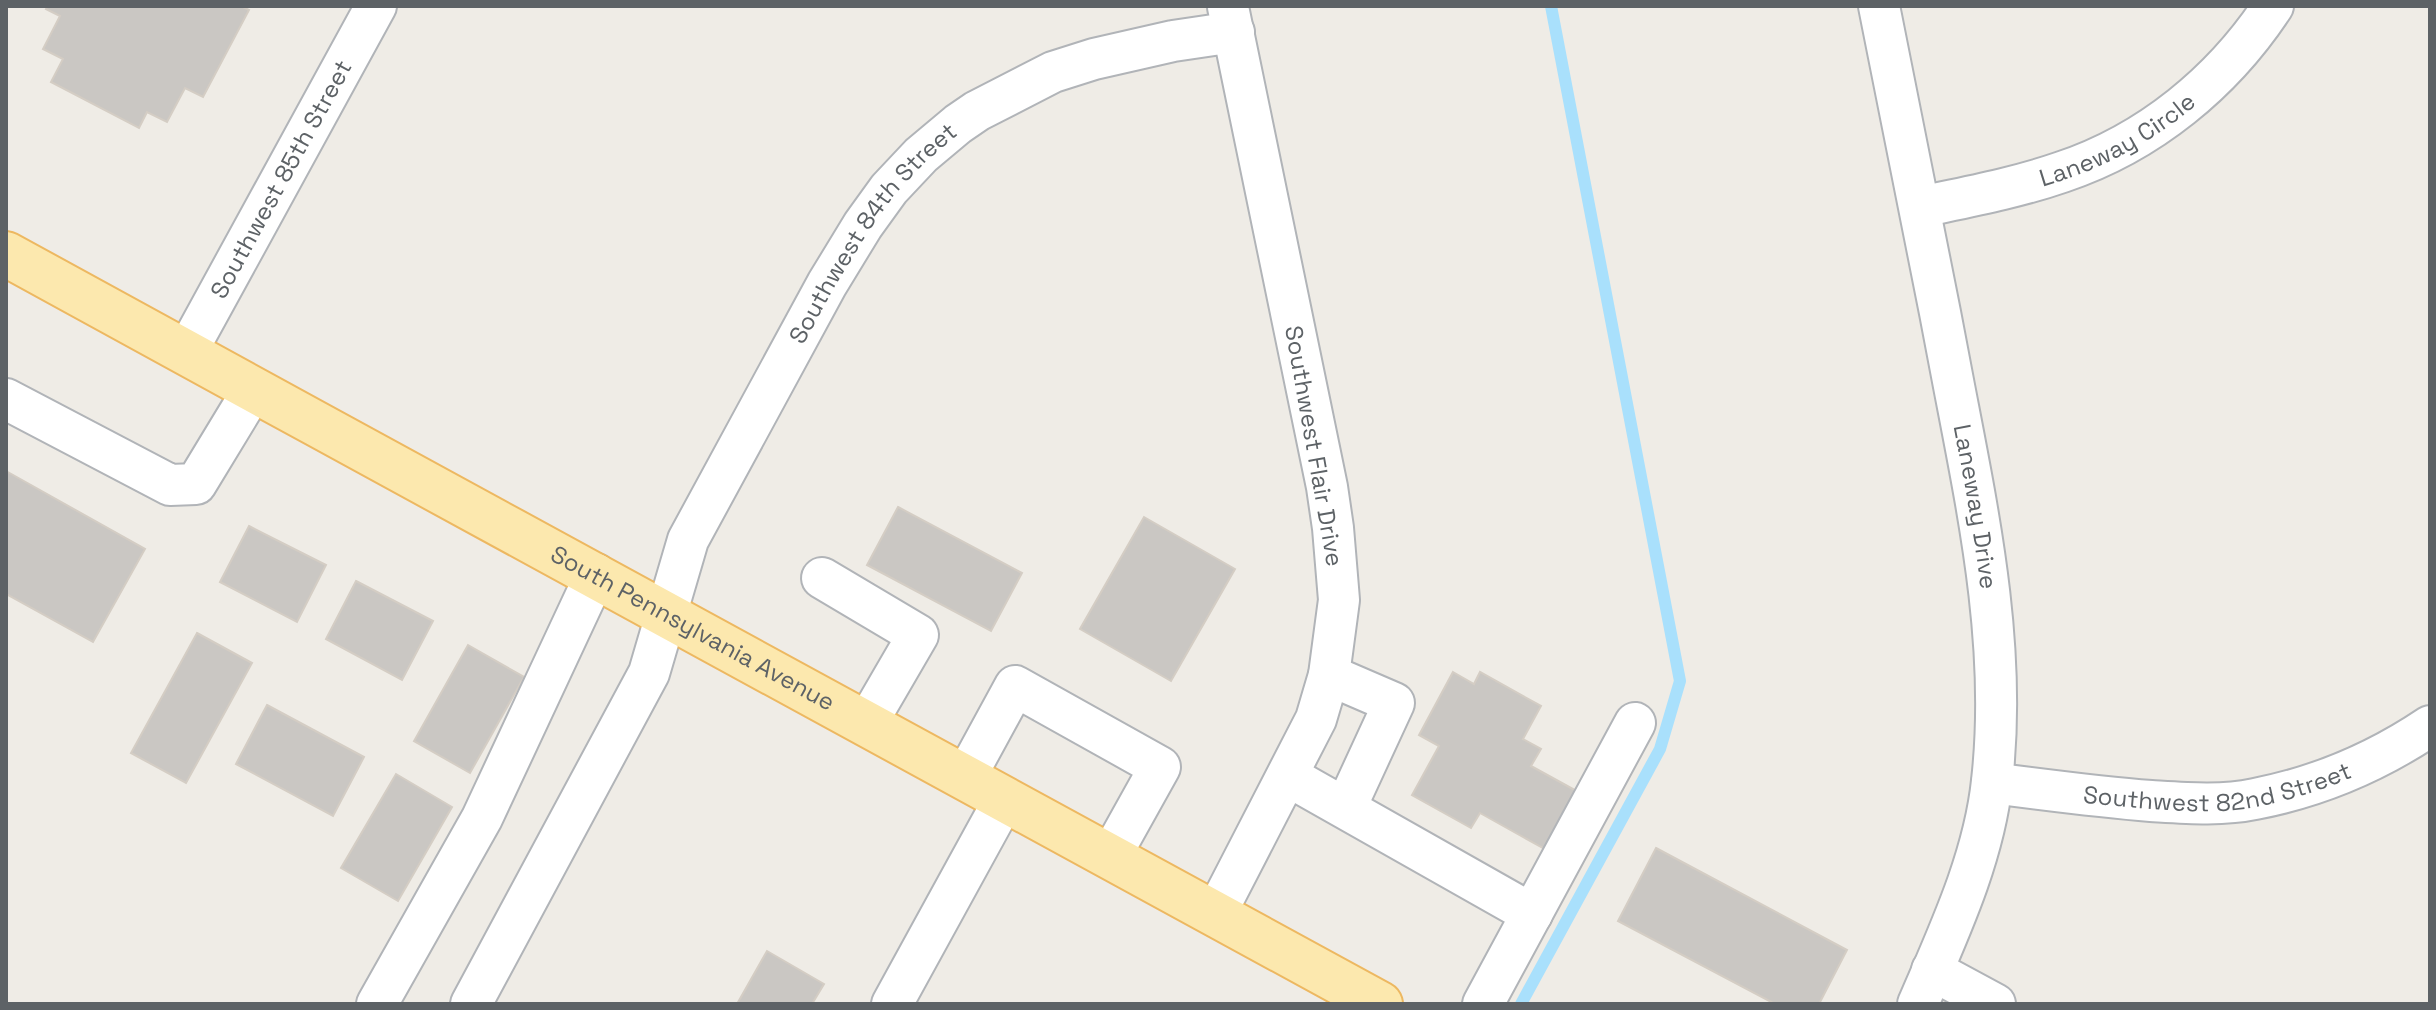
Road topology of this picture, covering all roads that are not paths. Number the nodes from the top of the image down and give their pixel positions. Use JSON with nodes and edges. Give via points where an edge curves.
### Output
{"nodes":[{"id":1,"x":376,"y":6,"type":"edge"},
{"id":2,"x":1879,"y":6,"type":"edge"},
{"id":3,"x":2273,"y":6,"type":"edge"},
{"id":4,"x":1231,"y":19,"type":"edge"},
{"id":5,"x":1920,"y":207,"type":"junction"},
{"id":6,"x":6,"y":254,"type":"edge"},
{"id":7,"x":186,"y":353,"type":"junction"},
{"id":8,"x":253,"y":390,"type":"junction"},
{"id":9,"x":6,"y":399,"type":"edge"},
{"id":10,"x":596,"y":574,"type":"junction"},
{"id":11,"x":822,"y":578,"type":"dead end"},
{"id":12,"x":667,"y":613,"type":"junction"},
{"id":13,"x":1329,"y":675,"type":"junction"},
{"id":14,"x":868,"y":721,"type":"junction"},
{"id":15,"x":1635,"y":723,"type":"dead end"},
{"id":16,"x":2430,"y":726,"type":"edge"},
{"id":17,"x":966,"y":776,"type":"junction"},
{"id":18,"x":1288,"y":776,"type":"junction"},
{"id":19,"x":1992,"y":783,"type":"junction"},
{"id":20,"x":1005,"y":798,"type":"junction"},
{"id":21,"x":1346,"y":807,"type":"junction"},
{"id":22,"x":1111,"y":855,"type":"junction"},
{"id":23,"x":1216,"y":913,"type":"junction"},
{"id":24,"x":1532,"y":914,"type":"junction"},
{"id":25,"x":1925,"y":987,"type":"edge"},
{"id":26,"x":377,"y":1004,"type":"edge"},
{"id":27,"x":471,"y":1004,"type":"edge"},
{"id":28,"x":892,"y":1004,"type":"edge"},
{"id":29,"x":1380,"y":1004,"type":"edge"},
{"id":30,"x":1483,"y":1004,"type":"edge"},
{"id":31,"x":1994,"y":1004,"type":"edge"}],
"edges":[{"from":1,"to":7,"type":"street","name":"Southwest 85th Street"},
{"from":2,"to":5,"type":"street","name":"Laneway Drive"},
{"from":3,"to":5,"type":"street","name":"Laneway Circle","via":[[2211,83],[2108,154],[2061,173]]},
{"from":4,"to":12,"type":"street","name":"Southwest 84th Street","via":[[1173,41],[1053,72],[977,111],[921,155],[863,225],[770,387],[688,540]]},
{"from":4,"to":13,"type":"street","name":"Southwest Flair Drive","via":[[1333,528],[1339,600]]},
{"from":5,"to":19,"type":"street","name":"Laneway Drive","via":[[1991,603],[1997,710]]},
{"from":6,"to":7,"type":"main road","name":"South Pennsylvania Avenue"},
{"from":7,"to":8,"type":"main road","name":"South Pennsylvania Avenue"},
{"from":8,"to":9,"type":"street","via":[[196,484],[170,485]]},
{"from":8,"to":10,"type":"main road","name":"South Pennsylvania Avenue"},
{"from":10,"to":12,"type":"main road","name":"South Pennsylvania Avenue"},
{"from":10,"to":26,"type":"street","via":[[482,818]]},
{"from":11,"to":14,"type":"street","via":[[918,635]]},
{"from":12,"to":14,"type":"main road","name":"South Pennsylvania Avenue"},
{"from":12,"to":27,"type":"street","name":"Southwest 84th Street","via":[[649,673]]},
{"from":13,"to":18,"type":"street","name":"Southwest Flair Drive","via":[[1316,719]]},
{"from":13,"to":21,"type":"street","via":[[1394,703]]},
{"from":14,"to":17,"type":"main road","name":"South Pennsylvania Avenue"},
{"from":15,"to":24,"type":"street"},
{"from":16,"to":19,"type":"street","name":"Southwest 82nd Street","via":[[2349,770],[2254,800],[2162,801]]},
{"from":17,"to":20,"type":"main road","name":"South Pennsylvania Avenue"},
{"from":17,"to":22,"type":"street","via":[[1015,686],[1160,767]]},
{"from":18,"to":21,"type":"street"},
{"from":18,"to":23,"type":"street","name":"Southwest Flair Drive"},
{"from":19,"to":25,"type":"street","name":"Laneway Drive","via":[[1977,850]]},
{"from":20,"to":22,"type":"main road","name":"South Pennsylvania Avenue"},
{"from":20,"to":28,"type":"street"},
{"from":21,"to":24,"type":"street"},
{"from":22,"to":23,"type":"main road","name":"South Pennsylvania Avenue"},
{"from":23,"to":29,"type":"main road","name":"South Pennsylvania Avenue"},
{"from":24,"to":30,"type":"street"},
{"from":25,"to":31,"type":"street"}]}
